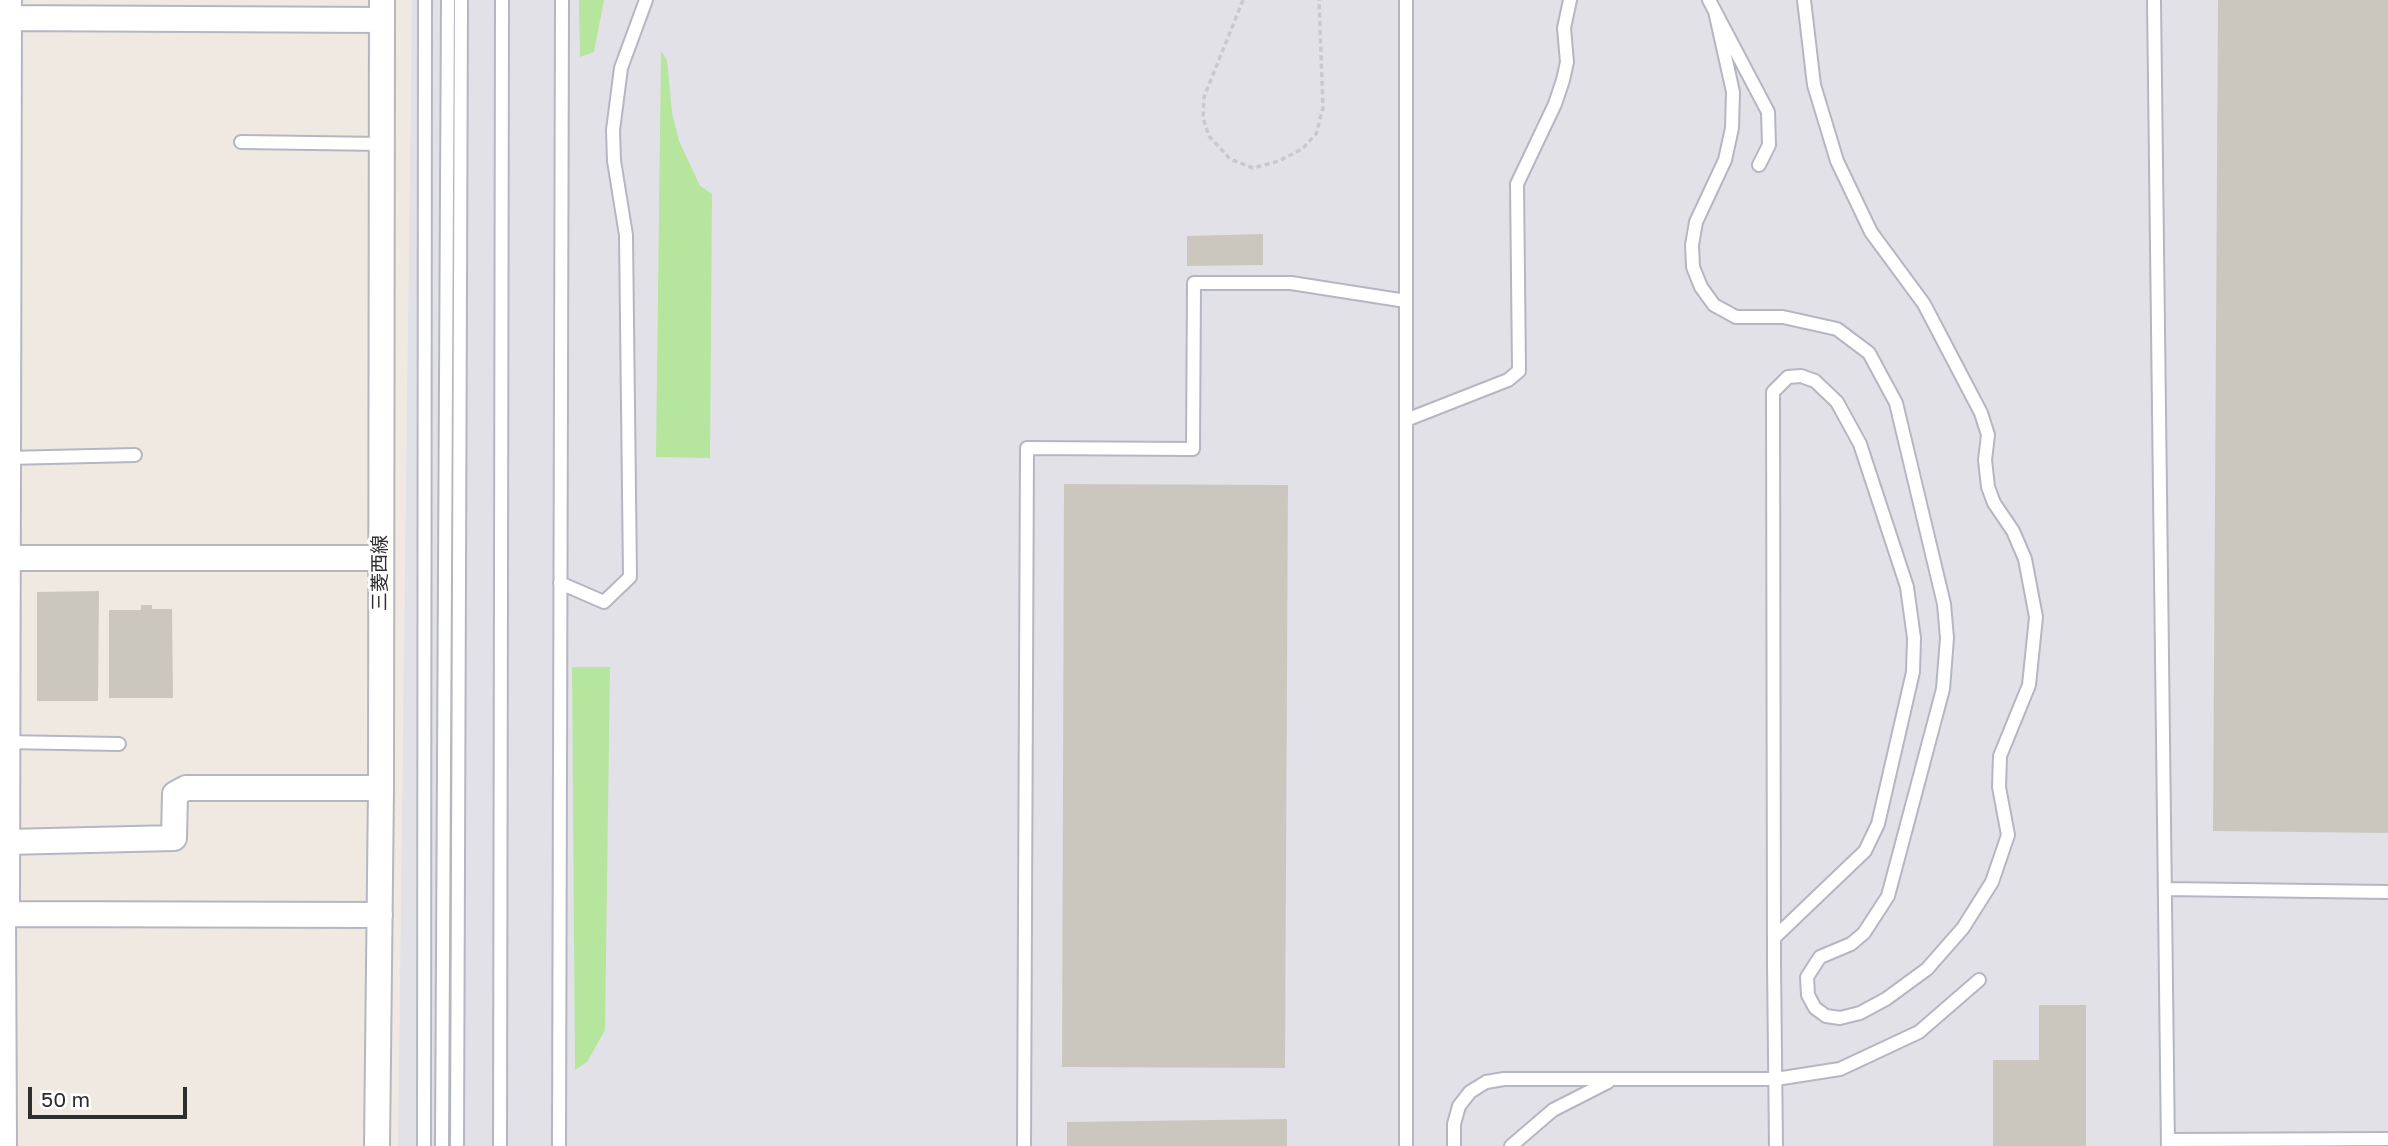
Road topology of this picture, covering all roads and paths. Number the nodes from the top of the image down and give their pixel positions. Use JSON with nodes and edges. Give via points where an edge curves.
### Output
{"nodes":[{"id":1,"x":425,"y":0,"type":"edge"},
{"id":2,"x":448,"y":0,"type":"edge"},
{"id":3,"x":461,"y":0,"type":"edge"},
{"id":4,"x":502,"y":0,"type":"edge"},
{"id":5,"x":562,"y":0,"type":"edge"},
{"id":6,"x":646,"y":0,"type":"edge"},
{"id":7,"x":1243,"y":0,"type":"edge"},
{"id":8,"x":1319,"y":0,"type":"edge"},
{"id":9,"x":1406,"y":0,"type":"edge"},
{"id":10,"x":1570,"y":0,"type":"edge"},
{"id":11,"x":1804,"y":0,"type":"edge"},
{"id":12,"x":2154,"y":0,"type":"edge"},
{"id":13,"x":1712,"y":5,"type":"edge"},
{"id":14,"x":382,"y":10,"type":"edge"},
{"id":15,"x":6,"y":12,"type":"edge"},
{"id":16,"x":241,"y":142,"type":"dead end"},
{"id":17,"x":383,"y":144,"type":"junction"},
{"id":18,"x":1759,"y":166,"type":"dead end"},
{"id":19,"x":4,"y":218,"type":"edge"},
{"id":20,"x":4,"y":262,"type":"edge"},
{"id":21,"x":1406,"y":301,"type":"junction"},
{"id":22,"x":1406,"y":420,"type":"junction"},
{"id":23,"x":135,"y":455,"type":"dead end"},
{"id":24,"x":7,"y":458,"type":"junction"},
{"id":25,"x":4,"y":558,"type":"edge"},
{"id":26,"x":380,"y":558,"type":"junction"},
{"id":27,"x":560,"y":583,"type":"junction"},
{"id":28,"x":4,"y":742,"type":"edge"},
{"id":29,"x":120,"y":744,"type":"dead end"},
{"id":30,"x":381,"y":788,"type":"junction"},
{"id":31,"x":4,"y":799,"type":"edge"},
{"id":32,"x":5,"y":853,"type":"edge"},
{"id":33,"x":2167,"y":889,"type":"junction"},
{"id":34,"x":2388,"y":892,"type":"edge"},
{"id":35,"x":3,"y":914,"type":"edge"},
{"id":36,"x":380,"y":915,"type":"junction"},
{"id":37,"x":1774,"y":938,"type":"junction"},
{"id":38,"x":1979,"y":980,"type":"dead end"},
{"id":39,"x":1776,"y":1079,"type":"junction"},
{"id":40,"x":1615,"y":1080,"type":"junction"},
{"id":41,"x":2388,"y":1139,"type":"edge"},
{"id":42,"x":2168,"y":1143,"type":"edge"},
{"id":43,"x":4,"y":1146,"type":"edge"},
{"id":44,"x":377,"y":1146,"type":"edge"},
{"id":45,"x":424,"y":1146,"type":"edge"},
{"id":46,"x":442,"y":1146,"type":"edge"},
{"id":47,"x":457,"y":1146,"type":"edge"},
{"id":48,"x":500,"y":1146,"type":"edge"},
{"id":49,"x":559,"y":1146,"type":"edge"},
{"id":50,"x":1024,"y":1146,"type":"edge"},
{"id":51,"x":1406,"y":1146,"type":"edge"},
{"id":52,"x":1454,"y":1146,"type":"edge"},
{"id":53,"x":1511,"y":1146,"type":"edge"},
{"id":54,"x":1776,"y":1146,"type":"edge"}],
"edges":[{"from":1,"to":45,"type":"lane"},
{"from":2,"to":46,"type":"lane"},
{"from":3,"to":47,"type":"lane"},
{"from":4,"to":48,"type":"lane"},
{"from":5,"to":27,"type":"lane"},
{"from":6,"to":27,"type":"lane","via":[[621,68],[613,122],[626,235],[630,577],[604,602]]},
{"from":7,"to":8,"type":"path","via":[[1207,87],[1203,118],[1209,136],[1230,159],[1253,168],[1291,155],[1316,134],[1323,108]]},
{"from":9,"to":21,"type":"lane"},
{"from":10,"to":22,"type":"lane","via":[[1564,28],[1567,62],[1563,80],[1517,184],[1519,371],[1508,380]]},
{"from":11,"to":13,"type":"lane","via":[[1814,85],[1837,161],[1871,232],[1924,304],[1981,413],[1988,435],[1988,486],[2019,543],[2032,583],[2036,617],[2029,685],[2000,756],[1999,787],[2008,835],[1992,882],[1956,937],[1927,969],[1886,999],[1840,1018],[1815,1008],[1808,995],[1807,977],[1820,957],[1857,941],[1888,897],[1943,689],[1944,604],[1896,403],[1869,353],[1837,329],[1793,318],[1736,317],[1714,305],[1693,267],[1696,222],[1725,160],[1732,128],[1733,92]]},
{"from":12,"to":33,"type":"lane"},
{"from":13,"to":18,"type":"lane","via":[[1768,112],[1769,145]]},
{"from":14,"to":15,"type":"street"},
{"from":14,"to":17,"type":"street","name":"三菱西線"},
{"from":15,"to":19,"type":"street"},
{"from":16,"to":17,"type":"lane"},
{"from":17,"to":26,"type":"street","name":"三菱西線"},
{"from":19,"to":20,"type":"street"},
{"from":20,"to":24,"type":"street"},
{"from":21,"to":22,"type":"lane"},
{"from":21,"to":50,"type":"lane","via":[[1291,283],[1194,283],[1193,449],[1027,448]]},
{"from":22,"to":51,"type":"lane"},
{"from":23,"to":24,"type":"lane"},
{"from":24,"to":25,"type":"street"},
{"from":25,"to":26,"type":"street"},
{"from":25,"to":28,"type":"street"},
{"from":26,"to":30,"type":"street","name":"三菱西線"},
{"from":27,"to":49,"type":"lane"},
{"from":28,"to":29,"type":"lane"},
{"from":28,"to":31,"type":"street"},
{"from":30,"to":32,"type":"street","via":[[186,788],[175,794],[174,838]]},
{"from":30,"to":36,"type":"street","name":"三菱西線"},
{"from":31,"to":32,"type":"street"},
{"from":32,"to":35,"type":"street"},
{"from":33,"to":34,"type":"lane"},
{"from":33,"to":42,"type":"lane"},
{"from":35,"to":36,"type":"street"},
{"from":35,"to":43,"type":"street"},
{"from":36,"to":44,"type":"street","name":"三菱西線"},
{"from":37,"to":37,"type":"lane","via":[[1773,393],[1787,377],[1801,376],[1815,381],[1837,402],[1860,444],[1907,587],[1913,672],[1878,824],[1865,851]]},
{"from":37,"to":39,"type":"lane"},
{"from":38,"to":39,"type":"lane","via":[[1919,1032],[1878,1052],[1840,1069]]},
{"from":39,"to":40,"type":"lane"},
{"from":39,"to":54,"type":"lane"},
{"from":40,"to":52,"type":"lane","via":[[1486,1082],[1459,1106]]},
{"from":40,"to":53,"type":"lane","via":[[1553,1110]]},
{"from":41,"to":42,"type":"lane"}]}
